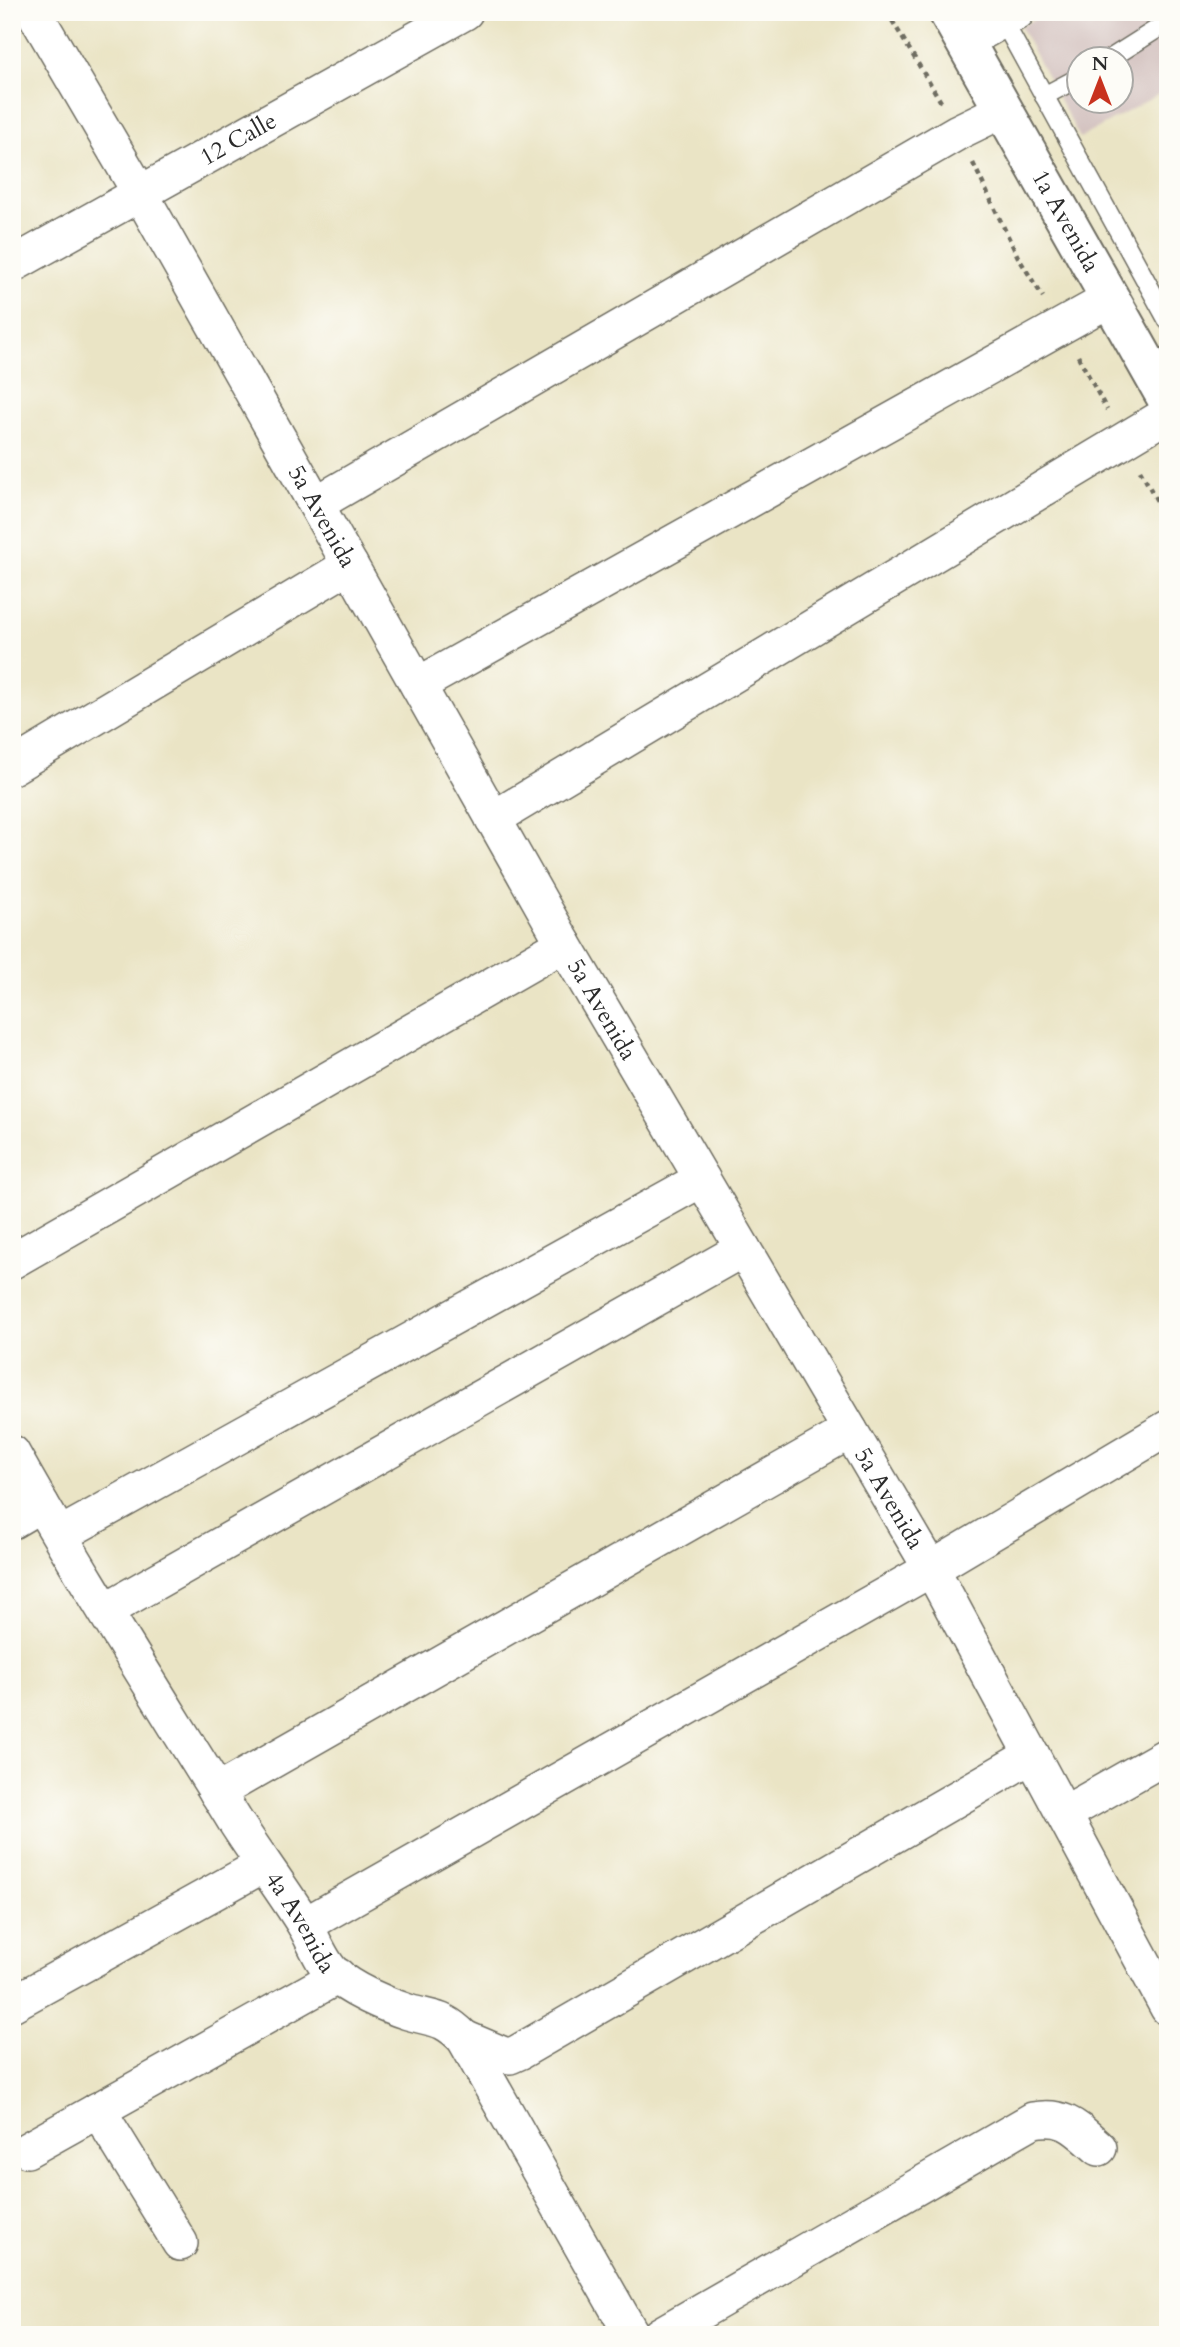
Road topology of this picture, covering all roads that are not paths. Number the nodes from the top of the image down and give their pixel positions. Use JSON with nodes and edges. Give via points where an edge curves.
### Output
{"nodes":[{"id":1,"x":34,"y":12,"type":"edge"},
{"id":2,"x":465,"y":12,"type":"edge"},
{"id":3,"x":1006,"y":15,"type":"edge"},
{"id":4,"x":1168,"y":22,"type":"edge"},
{"id":5,"x":956,"y":27,"type":"edge"},
{"id":6,"x":1130,"y":46,"type":"edge"},
{"id":7,"x":1064,"y":86,"type":"edge"},
{"id":8,"x":1044,"y":96,"type":"junction"},
{"id":9,"x":1003,"y":110,"type":"junction"},
{"id":10,"x":140,"y":193,"type":"junction"},
{"id":11,"x":12,"y":265,"type":"edge"},
{"id":12,"x":1110,"y":299,"type":"junction"},
{"id":13,"x":1168,"y":321,"type":"edge"},
{"id":14,"x":1168,"y":401,"type":"edge"},
{"id":15,"x":1168,"y":414,"type":"edge"},
{"id":16,"x":316,"y":504,"type":"junction"},
{"id":17,"x":350,"y":565,"type":"junction"},
{"id":18,"x":418,"y":685,"type":"junction"},
{"id":19,"x":12,"y":767,"type":"edge"},
{"id":20,"x":493,"y":819,"type":"junction"},
{"id":21,"x":564,"y":944,"type":"junction"},
{"id":22,"x":702,"y":1179,"type":"junction"},
{"id":23,"x":743,"y":1249,"type":"junction"},
{"id":24,"x":12,"y":1261,"type":"edge"},
{"id":25,"x":1168,"y":1428,"type":"edge"},
{"id":26,"x":850,"y":1432,"type":"junction"},
{"id":27,"x":12,"y":1453,"type":"edge"},
{"id":28,"x":27,"y":1513,"type":"edge"},
{"id":29,"x":60,"y":1535,"type":"junction"},
{"id":30,"x":931,"y":1569,"type":"junction"},
{"id":31,"x":106,"y":1610,"type":"junction"},
{"id":32,"x":1032,"y":1755,"type":"junction"},
{"id":33,"x":1168,"y":1755,"type":"edge"},
{"id":34,"x":217,"y":1792,"type":"junction"},
{"id":35,"x":1063,"y":1814,"type":"junction"},
{"id":36,"x":263,"y":1865,"type":"junction"},
{"id":37,"x":305,"y":1925,"type":"junction"},
{"id":38,"x":338,"y":1976,"type":"junction"},
{"id":39,"x":12,"y":2004,"type":"edge"},
{"id":40,"x":1168,"y":2008,"type":"edge"},
{"id":41,"x":464,"y":2038,"type":"junction"},
{"id":42,"x":99,"y":2110,"type":"junction"},
{"id":43,"x":1099,"y":2148,"type":"dead end"},
{"id":44,"x":27,"y":2150,"type":"dead end"},
{"id":45,"x":180,"y":2243,"type":"dead end"},
{"id":46,"x":632,"y":2335,"type":"edge"},
{"id":47,"x":660,"y":2335,"type":"edge"}],
"edges":[{"from":1,"to":10,"type":"street","name":"5a Avenida"},
{"from":2,"to":10,"type":"street","name":"12 Calle"},
{"from":3,"to":5,"type":"street"},
{"from":3,"to":8,"type":"lane"},
{"from":4,"to":6,"type":"lane"},
{"from":5,"to":9,"type":"main road","name":"1a Avenida"},
{"from":7,"to":8,"type":"lane"},
{"from":8,"to":13,"type":"lane"},
{"from":9,"to":12,"type":"main road","name":"1a Avenida"},
{"from":9,"to":16,"type":"street"},
{"from":10,"to":11,"type":"street","name":"12 Calle"},
{"from":10,"to":16,"type":"street","name":"5a Avenida"},
{"from":12,"to":14,"type":"main road","name":"1a Avenida"},
{"from":12,"to":18,"type":"street"},
{"from":15,"to":20,"type":"street"},
{"from":16,"to":17,"type":"street","name":"5a Avenida"},
{"from":17,"to":18,"type":"street","name":"5a Avenida"},
{"from":17,"to":19,"type":"street"},
{"from":18,"to":20,"type":"street","name":"5a Avenida"},
{"from":20,"to":21,"type":"street","name":"5a Avenida"},
{"from":21,"to":22,"type":"street","name":"5a Avenida"},
{"from":21,"to":24,"type":"street"},
{"from":22,"to":23,"type":"street","name":"5a Avenida"},
{"from":22,"to":29,"type":"street"},
{"from":23,"to":26,"type":"street","name":"5a Avenida"},
{"from":23,"to":31,"type":"street"},
{"from":25,"to":30,"type":"street"},
{"from":26,"to":30,"type":"street","name":"5a Avenida"},
{"from":26,"to":34,"type":"street"},
{"from":27,"to":28,"type":"street","name":"4a Avenida"},
{"from":28,"to":29,"type":"street","name":"4a Avenida"},
{"from":29,"to":31,"type":"street","name":"4a Avenida"},
{"from":30,"to":32,"type":"street","name":"5a Avenida"},
{"from":30,"to":37,"type":"street"},
{"from":31,"to":34,"type":"street","name":"4a Avenida"},
{"from":32,"to":35,"type":"street","name":"5a Avenida"},
{"from":32,"to":41,"type":"street","via":[[519,2052],[504,2055]]},
{"from":33,"to":35,"type":"street"},
{"from":34,"to":36,"type":"street","name":"4a Avenida"},
{"from":35,"to":40,"type":"street","name":"5a Avenida"},
{"from":36,"to":37,"type":"street","name":"4a Avenida"},
{"from":36,"to":39,"type":"street"},
{"from":37,"to":38,"type":"street","name":"4a Avenida"},
{"from":38,"to":41,"type":"street","name":"4a Avenida","via":[[391,2006],[438,2018]]},
{"from":38,"to":42,"type":"street"},
{"from":41,"to":46,"type":"street","name":"4a Avenida"},
{"from":42,"to":44,"type":"street"},
{"from":42,"to":45,"type":"street"},
{"from":43,"to":47,"type":"street","via":[[1068,2122],[1048,2117],[1033,2120]]}]}
